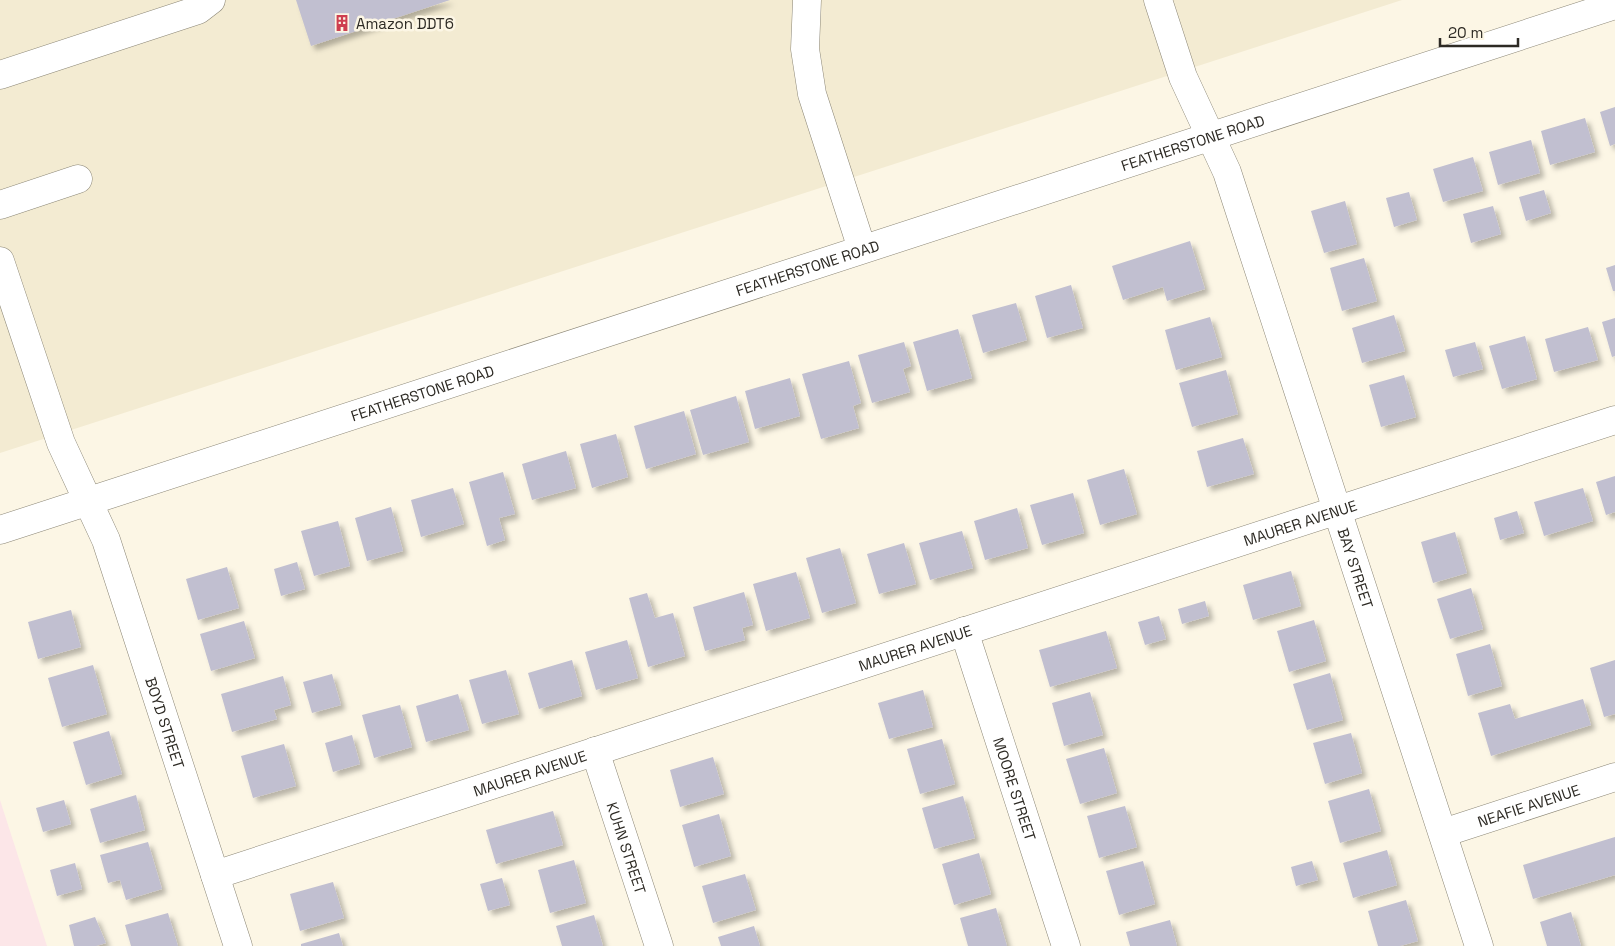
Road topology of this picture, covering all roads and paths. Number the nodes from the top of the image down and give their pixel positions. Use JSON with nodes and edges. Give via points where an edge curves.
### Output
{"nodes":[{"id":1,"x":211,"y":0,"type":"edge"},
{"id":2,"x":807,"y":0,"type":"edge"},
{"id":3,"x":1158,"y":0,"type":"edge"},
{"id":4,"x":1615,"y":5,"type":"edge"},
{"id":5,"x":0,"y":75,"type":"edge"},
{"id":6,"x":1210,"y":136,"type":"junction"},
{"id":7,"x":78,"y":179,"type":"dead end"},
{"id":8,"x":0,"y":205,"type":"edge"},
{"id":9,"x":862,"y":249,"type":"junction"},
{"id":10,"x":0,"y":260,"type":"edge"},
{"id":11,"x":1615,"y":420,"type":"edge"},
{"id":12,"x":88,"y":501,"type":"junction"},
{"id":13,"x":1337,"y":510,"type":"junction"},
{"id":14,"x":0,"y":530,"type":"edge"},
{"id":15,"x":964,"y":631,"type":"junction"},
{"id":16,"x":595,"y":751,"type":"junction"},
{"id":17,"x":1615,"y":777,"type":"edge"},
{"id":18,"x":1442,"y":833,"type":"junction"},
{"id":19,"x":215,"y":875,"type":"junction"},
{"id":20,"x":238,"y":946,"type":"edge"},
{"id":21,"x":658,"y":946,"type":"edge"},
{"id":22,"x":1066,"y":946,"type":"edge"},
{"id":23,"x":1479,"y":946,"type":"edge"}],
"edges":[{"from":1,"to":5,"type":"street","via":[[198,10]]},
{"from":2,"to":9,"type":"street","via":[[805,49],[812,94]]},
{"from":3,"to":6,"type":"street","name":"BAY STREET","via":[[1183,77]]},
{"from":4,"to":6,"type":"street","name":"FEATHERSTONE ROAD"},
{"from":6,"to":9,"type":"street","name":"FEATHERSTONE ROAD"},
{"from":6,"to":13,"type":"street","name":"BAY STREET","via":[[1227,172]]},
{"from":7,"to":8,"type":"street"},
{"from":9,"to":12,"type":"street","name":"FEATHERSTONE ROAD"},
{"from":10,"to":12,"type":"street","name":"BOYD STREET","via":[[61,443]]},
{"from":11,"to":13,"type":"street","name":"MAURER AVENUE"},
{"from":12,"to":14,"type":"street","name":"FEATHERSTONE ROAD"},
{"from":12,"to":19,"type":"street","name":"BOYD STREET","via":[[106,540]]},
{"from":13,"to":15,"type":"street","name":"MAURER AVENUE"},
{"from":13,"to":18,"type":"street","name":"BAY STREET"},
{"from":15,"to":16,"type":"street","name":"MAURER AVENUE"},
{"from":15,"to":22,"type":"street","name":"MOORE STREET"},
{"from":16,"to":19,"type":"street","name":"MAURER AVENUE"},
{"from":16,"to":21,"type":"street","name":"KUHN STREET"},
{"from":17,"to":18,"type":"street","name":"NEAFIE AVENUE"},
{"from":18,"to":23,"type":"street","name":"BAY STREET"},
{"from":19,"to":20,"type":"street","name":"BOYD STREET"}]}
